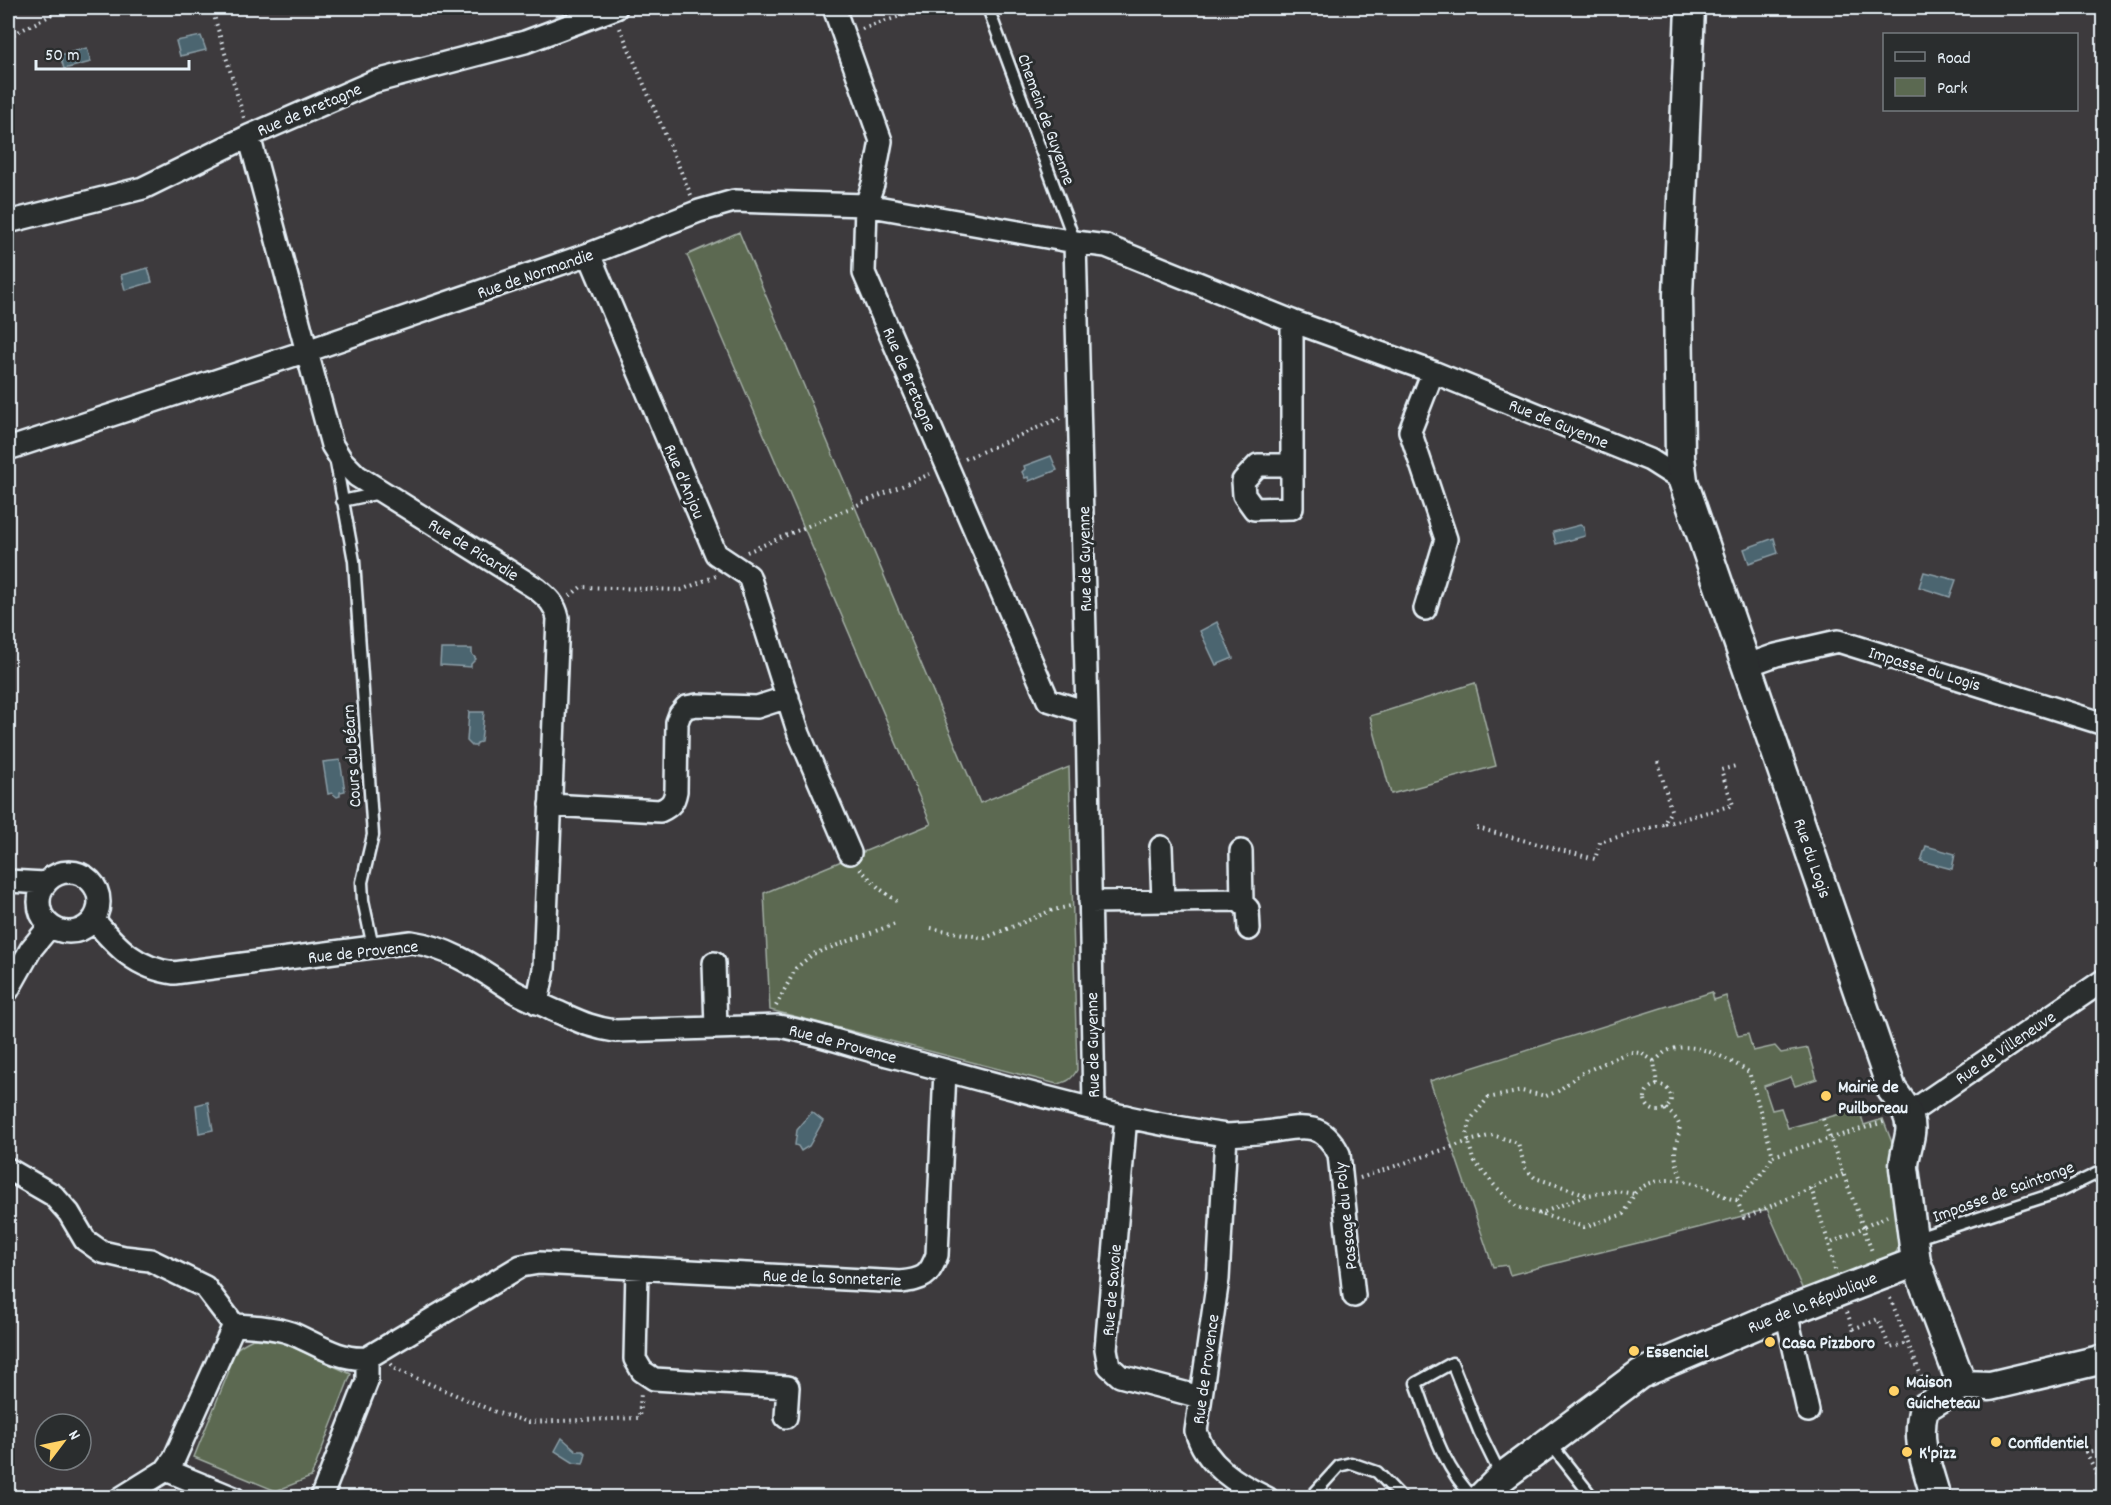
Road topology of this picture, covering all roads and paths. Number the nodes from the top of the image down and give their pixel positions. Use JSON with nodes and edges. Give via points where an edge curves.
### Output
{"nodes":[{"id":1,"x":65,"y":8,"type":"edge"},
{"id":2,"x":212,"y":8,"type":"edge"},
{"id":3,"x":614,"y":8,"type":"edge"},
{"id":4,"x":834,"y":8,"type":"edge"},
{"id":5,"x":924,"y":8,"type":"edge"},
{"id":6,"x":987,"y":8,"type":"edge"},
{"id":7,"x":1690,"y":8,"type":"edge"},
{"id":8,"x":844,"y":35,"type":"junction"},
{"id":9,"x":8,"y":37,"type":"edge"},
{"id":10,"x":249,"y":136,"type":"junction"},
{"id":11,"x":866,"y":206,"type":"junction"},
{"id":12,"x":699,"y":211,"type":"junction"},
{"id":13,"x":8,"y":222,"type":"edge"},
{"id":14,"x":1075,"y":242,"type":"junction"},
{"id":15,"x":589,"y":254,"type":"junction"},
{"id":16,"x":1292,"y":321,"type":"junction"},
{"id":17,"x":307,"y":351,"type":"junction"},
{"id":18,"x":1433,"y":372,"type":"junction"},
{"id":19,"x":1080,"y":410,"type":"junction"},
{"id":20,"x":332,"y":445,"type":"junction"},
{"id":21,"x":8,"y":449,"type":"edge"},
{"id":22,"x":1292,"y":465,"type":"dead end"},
{"id":23,"x":948,"y":466,"type":"junction"},
{"id":24,"x":1682,"y":469,"type":"junction"},
{"id":25,"x":383,"y":492,"type":"junction"},
{"id":26,"x":342,"y":501,"type":"junction"},
{"id":27,"x":734,"y":565,"type":"junction"},
{"id":28,"x":556,"y":608,"type":"junction"},
{"id":29,"x":1425,"y":609,"type":"dead end"},
{"id":30,"x":1745,"y":666,"type":"junction"},
{"id":31,"x":788,"y":697,"type":"junction"},
{"id":32,"x":1088,"y":712,"type":"junction"},
{"id":33,"x":2103,"y":724,"type":"edge"},
{"id":34,"x":1658,"y":762,"type":"dead end"},
{"id":35,"x":1736,"y":766,"type":"dead end"},
{"id":36,"x":550,"y":805,"type":"junction"},
{"id":37,"x":1664,"y":824,"type":"junction"},
{"id":38,"x":1477,"y":828,"type":"dead end"},
{"id":39,"x":1161,"y":848,"type":"dead end"},
{"id":40,"x":1241,"y":851,"type":"dead end"},
{"id":41,"x":850,"y":853,"type":"joint"},
{"id":42,"x":8,"y":881,"type":"edge"},
{"id":43,"x":45,"y":883,"type":"junction"},
{"id":44,"x":1242,"y":900,"type":"junction"},
{"id":45,"x":897,"y":901,"type":"dead end"},
{"id":46,"x":1163,"y":901,"type":"junction"},
{"id":47,"x":1090,"y":902,"type":"junction"},
{"id":48,"x":94,"y":920,"type":"junction"},
{"id":49,"x":896,"y":924,"type":"dead end"},
{"id":50,"x":50,"y":926,"type":"junction"},
{"id":51,"x":931,"y":928,"type":"dead end"},
{"id":52,"x":1249,"y":929,"type":"dead end"},
{"id":53,"x":373,"y":947,"type":"junction"},
{"id":54,"x":714,"y":963,"type":"dead end"},
{"id":55,"x":2103,"y":980,"type":"edge"},
{"id":56,"x":8,"y":990,"type":"edge"},
{"id":57,"x":537,"y":1003,"type":"junction"},
{"id":58,"x":716,"y":1028,"type":"junction"},
{"id":59,"x":764,"y":1028,"type":"junction"},
{"id":60,"x":1654,"y":1061,"type":"junction"},
{"id":61,"x":945,"y":1070,"type":"junction"},
{"id":62,"x":1657,"y":1085,"type":"junction"},
{"id":63,"x":1094,"y":1108,"type":"junction"},
{"id":64,"x":1666,"y":1109,"type":"junction"},
{"id":65,"x":1908,"y":1114,"type":"junction"},
{"id":66,"x":1126,"y":1116,"type":"junction"},
{"id":67,"x":1226,"y":1135,"type":"junction"},
{"id":68,"x":1469,"y":1141,"type":"junction"},
{"id":69,"x":1773,"y":1155,"type":"junction"},
{"id":70,"x":8,"y":1169,"type":"edge"},
{"id":71,"x":2103,"y":1171,"type":"edge"},
{"id":72,"x":1844,"y":1174,"type":"dead end"},
{"id":73,"x":1682,"y":1180,"type":"junction"},
{"id":74,"x":1342,"y":1184,"type":"junction"},
{"id":75,"x":1811,"y":1188,"type":"junction"},
{"id":76,"x":1635,"y":1194,"type":"junction"},
{"id":77,"x":1588,"y":1195,"type":"junction"},
{"id":78,"x":1737,"y":1200,"type":"junction"},
{"id":79,"x":1539,"y":1214,"type":"junction"},
{"id":80,"x":1829,"y":1244,"type":"dead end"},
{"id":81,"x":1915,"y":1251,"type":"junction"},
{"id":82,"x":636,"y":1268,"type":"junction"},
{"id":83,"x":1354,"y":1296,"type":"dead end"},
{"id":84,"x":1786,"y":1312,"type":"junction"},
{"id":85,"x":234,"y":1325,"type":"junction"},
{"id":86,"x":374,"y":1355,"type":"junction"},
{"id":87,"x":2103,"y":1359,"type":"edge"},
{"id":88,"x":642,"y":1371,"type":"junction"},
{"id":89,"x":1962,"y":1385,"type":"junction"},
{"id":90,"x":1200,"y":1397,"type":"junction"},
{"id":91,"x":1808,"y":1411,"type":"dead end"},
{"id":92,"x":786,"y":1418,"type":"dead end"},
{"id":93,"x":1549,"y":1441,"type":"junction"},
{"id":94,"x":2103,"y":1449,"type":"edge"},
{"id":95,"x":166,"y":1470,"type":"junction"},
{"id":96,"x":2103,"y":1488,"type":"edge"},
{"id":97,"x":1486,"y":1493,"type":"edge"},
{"id":98,"x":121,"y":1497,"type":"edge"},
{"id":99,"x":234,"y":1497,"type":"edge"},
{"id":100,"x":321,"y":1497,"type":"edge"},
{"id":101,"x":1267,"y":1497,"type":"edge"},
{"id":102,"x":1310,"y":1497,"type":"edge"},
{"id":103,"x":1402,"y":1497,"type":"edge"},
{"id":104,"x":1593,"y":1497,"type":"edge"},
{"id":105,"x":1936,"y":1497,"type":"edge"}],
"edges":[{"from":1,"to":9,"type":"path"},
{"from":2,"to":10,"type":"path"},
{"from":3,"to":10,"type":"street","name":"Rue de Bretagne","via":[[525,42],[373,82]]},
{"from":3,"to":12,"type":"path"},
{"from":4,"to":8,"type":"street","name":"Rue de Bretagne"},
{"from":5,"to":8,"type":"path"},
{"from":6,"to":14,"type":"lane","name":"Chemein de Guyenne"},
{"from":7,"to":24,"type":"street","name":"Rue du Logis","via":[[1678,295]]},
{"from":8,"to":11,"type":"street","name":"Rue de Bretagne","via":[[881,141]]},
{"from":10,"to":13,"type":"street","name":"Rue de Bretagne","via":[[143,188]]},
{"from":10,"to":17,"type":"street","name":"Rue de Picardie"},
{"from":11,"to":12,"type":"street","name":"Rue de Normandie","via":[[734,201]]},
{"from":11,"to":14,"type":"street","name":"Rue de Normandie"},
{"from":11,"to":23,"type":"street","name":"Rue de Bretagne","via":[[864,273]]},
{"from":12,"to":15,"type":"street","name":"Rue de Normandie"},
{"from":14,"to":16,"type":"street","name":"Rue de Guyenne","via":[[1106,246]]},
{"from":14,"to":19,"type":"street","name":"Rue de Guyenne"},
{"from":15,"to":17,"type":"street","name":"Rue de Normandie"},
{"from":15,"to":27,"type":"street","name":"Rue d'Anjou","via":[[716,554]]},
{"from":16,"to":18,"type":"street","name":"Rue de Guyenne"},
{"from":16,"to":22,"type":"street"},
{"from":17,"to":20,"type":"street","name":"Rue de Picardie"},
{"from":17,"to":21,"type":"street","name":"Rue de Normandie"},
{"from":18,"to":24,"type":"street","name":"Rue de Guyenne","via":[[1650,460]]},
{"from":18,"to":29,"type":"street","via":[[1410,431],[1446,539]]},
{"from":19,"to":23,"type":"path"},
{"from":19,"to":32,"type":"street","name":"Rue de Guyenne"},
{"from":20,"to":25,"type":"street","name":"Rue de Picardie","via":[[357,476]]},
{"from":20,"to":26,"type":"lane","name":"Cours du Béarn"},
{"from":23,"to":27,"type":"path","via":[[743,554]]},
{"from":23,"to":32,"type":"street","name":"Rue de Bretagne","via":[[1048,700]]},
{"from":24,"to":30,"type":"street","name":"Rue du Logis"},
{"from":25,"to":26,"type":"lane"},
{"from":25,"to":28,"type":"street","name":"Rue de Picardie","via":[[537,589]]},
{"from":26,"to":53,"type":"lane","name":"Cours du Béarn","via":[[354,561],[374,835],[362,882]]},
{"from":27,"to":28,"type":"path","via":[[729,571],[681,590],[581,587]]},
{"from":27,"to":31,"type":"street","name":"Rue d'Anjou","via":[[749,576]]},
{"from":28,"to":36,"type":"street"},
{"from":30,"to":33,"type":"street","name":"Impasse du Logis","via":[[1838,641]]},
{"from":30,"to":65,"type":"street","name":"Rue du Logis","via":[[1892,1090]]},
{"from":31,"to":36,"type":"street","via":[[757,707],[686,707],[677,722],[676,791],[674,802],[667,808],[660,811]]},
{"from":31,"to":41,"type":"street","name":"Rue d'Anjou","via":[[799,734]]},
{"from":32,"to":47,"type":"street","name":"Rue de Guyenne"},
{"from":34,"to":37,"type":"path","via":[[1671,810]]},
{"from":35,"to":37,"type":"path","via":[[1721,770],[1733,805]]},
{"from":36,"to":57,"type":"street","via":[[544,969]]},
{"from":37,"to":38,"type":"path","via":[[1600,842],[1594,859]]},
{"from":39,"to":46,"type":"street"},
{"from":40,"to":44,"type":"street"},
{"from":41,"to":45,"type":"path","via":[[865,874]]},
{"from":42,"to":43,"type":"street"},
{"from":43,"to":48,"type":"street","via":[[60,873],[84,876],[97,891]]},
{"from":43,"to":50,"type":"street","via":[[39,907]]},
{"from":44,"to":46,"type":"street"},
{"from":44,"to":52,"type":"street","via":[[1248,909]]},
{"from":46,"to":47,"type":"street"},
{"from":47,"to":51,"type":"path","via":[[1053,910],[985,938]]},
{"from":47,"to":63,"type":"street","name":"Rue de Guyenne"},
{"from":48,"to":50,"type":"street","via":[[76,932]]},
{"from":48,"to":53,"type":"street","name":"Rue de Provence","via":[[138,963],[174,973]]},
{"from":49,"to":59,"type":"path","via":[[804,960]]},
{"from":50,"to":56,"type":"street"},
{"from":53,"to":57,"type":"street","name":"Rue de Provence","via":[[411,942],[429,945],[497,978]]},
{"from":54,"to":58,"type":"street"},
{"from":55,"to":65,"type":"street","name":"Rue de Villeneuve"},
{"from":57,"to":58,"type":"street","name":"Rue de Provence","via":[[594,1028],[615,1031]]},
{"from":58,"to":59,"type":"street","name":"Rue de Provence"},
{"from":59,"to":61,"type":"street","name":"Rue de Provence","via":[[801,1030]]},
{"from":60,"to":62,"type":"path"},
{"from":60,"to":68,"type":"path","via":[[1641,1053],[1629,1052],[1580,1074],[1546,1096],[1522,1091],[1488,1098],[1472,1119]]},
{"from":60,"to":69,"type":"path","via":[[1665,1052],[1698,1049],[1749,1072]]},
{"from":61,"to":63,"type":"street","name":"Rue de Provence"},
{"from":61,"to":82,"type":"street","name":"Rue de la Sonneterie","via":[[937,1255],[926,1275],[901,1282]]},
{"from":62,"to":64,"type":"path","via":[[1671,1093]]},
{"from":62,"to":64,"type":"path","via":[[1646,1092],[1645,1101],[1653,1111]]},
{"from":63,"to":66,"type":"street","name":"Rue de Provence"},
{"from":64,"to":73,"type":"path","via":[[1677,1119],[1681,1131],[1675,1153]]},
{"from":65,"to":69,"type":"path"},
{"from":65,"to":81,"type":"street","via":[[1910,1135],[1904,1168]]},
{"from":66,"to":67,"type":"street","name":"Rue de Provence"},
{"from":66,"to":90,"type":"street","name":"Rue de Savoie","via":[[1106,1349],[1109,1366],[1120,1376]]},
{"from":67,"to":74,"type":"street","name":"Passage du Poly","via":[[1316,1129],[1327,1135],[1339,1154]]},
{"from":67,"to":90,"type":"street","name":"Rue de Provence","via":[[1218,1279]]},
{"from":68,"to":74,"type":"path"},
{"from":68,"to":77,"type":"path","via":[[1493,1135],[1518,1143],[1525,1168],[1535,1178]]},
{"from":68,"to":79,"type":"path","via":[[1473,1160],[1495,1186],[1517,1207]]},
{"from":69,"to":78,"type":"path"},
{"from":70,"to":85,"type":"street","via":[[53,1194],[85,1240],[102,1252],[150,1260],[205,1287]]},
{"from":71,"to":81,"type":"lane","name":"Impasse de Saintonge"},
{"from":72,"to":75,"type":"path"},
{"from":73,"to":76,"type":"path","via":[[1643,1186]]},
{"from":73,"to":78,"type":"path"},
{"from":74,"to":83,"type":"street","name":"Passage du Poly"},
{"from":75,"to":78,"type":"path","via":[[1744,1218]]},
{"from":75,"to":80,"type":"path"},
{"from":76,"to":77,"type":"path","via":[[1616,1191]]},
{"from":76,"to":79,"type":"path","via":[[1624,1214],[1584,1227]]},
{"from":77,"to":79,"type":"path"},
{"from":81,"to":84,"type":"street","name":"Rue de la République"},
{"from":81,"to":89,"type":"street"},
{"from":82,"to":86,"type":"street","name":"Rue de la Sonneterie","via":[[539,1263],[521,1266]]},
{"from":82,"to":88,"type":"street","via":[[635,1359]]},
{"from":84,"to":91,"type":"street"},
{"from":84,"to":93,"type":"street","name":"Rue de la République","via":[[1640,1374]]},
{"from":85,"to":86,"type":"street","via":[[289,1333],[345,1357]]},
{"from":85,"to":95,"type":"street"},
{"from":86,"to":88,"type":"path","via":[[395,1369],[498,1413],[529,1422],[639,1418]]},
{"from":86,"to":100,"type":"street"},
{"from":87,"to":89,"type":"street","via":[[1990,1386]]},
{"from":88,"to":92,"type":"street","via":[[654,1379],[788,1387]]},
{"from":89,"to":105,"type":"street","via":[[1924,1408],[1919,1425]]},
{"from":90,"to":101,"type":"street","name":"Rue de Provence","via":[[1196,1431],[1200,1446],[1222,1471]]},
{"from":93,"to":97,"type":"street","name":"Rue de la République"},
{"from":93,"to":104,"type":"lane"},
{"from":94,"to":96,"type":"path","via":[[2086,1452]]},
{"from":95,"to":98,"type":"street"},
{"from":95,"to":99,"type":"street"},
{"from":97,"to":97,"type":"lane","via":[[1465,1489],[1443,1457],[1416,1383],[1452,1363],[1479,1431]]},
{"from":102,"to":103,"type":"lane","via":[[1339,1466],[1351,1463],[1377,1472]]}]}
